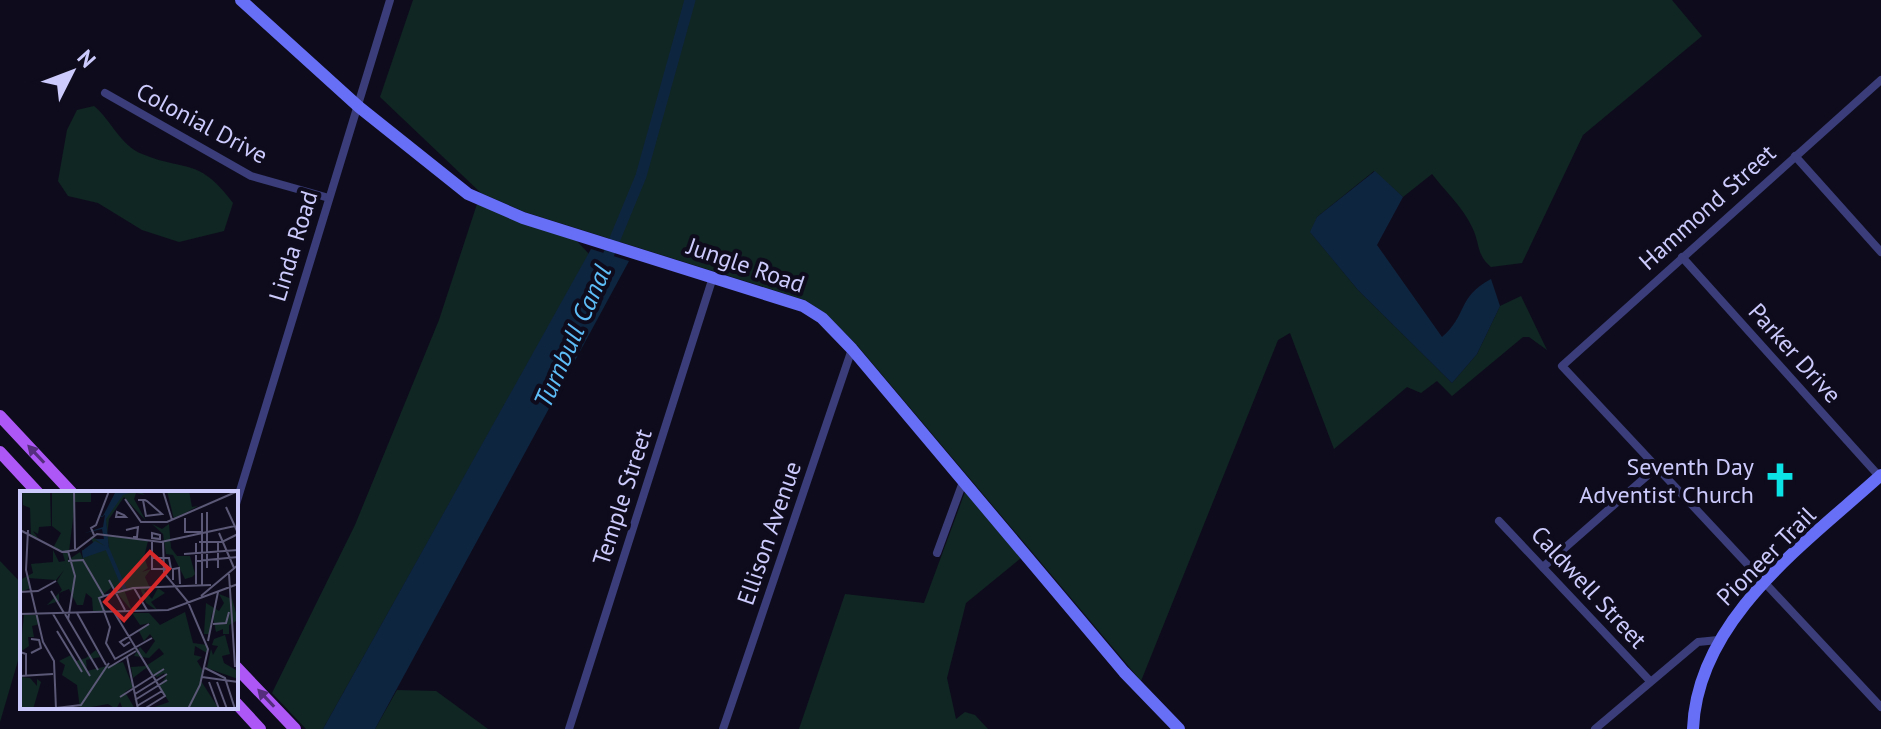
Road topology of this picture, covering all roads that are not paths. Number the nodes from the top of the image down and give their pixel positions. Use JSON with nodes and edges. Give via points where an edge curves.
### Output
{"nodes":[{"id":1,"x":241,"y":0,"type":"edge"},
{"id":2,"x":390,"y":0,"type":"edge"},
{"id":3,"x":1881,"y":80,"type":"edge"},
{"id":4,"x":105,"y":93,"type":"dead end"},
{"id":5,"x":359,"y":107,"type":"junction"},
{"id":6,"x":1795,"y":156,"type":"junction"},
{"id":7,"x":329,"y":198,"type":"junction"},
{"id":8,"x":1881,"y":252,"type":"edge"},
{"id":9,"x":1682,"y":257,"type":"junction"},
{"id":10,"x":713,"y":277,"type":"junction"},
{"id":11,"x":852,"y":349,"type":"junction"},
{"id":12,"x":0,"y":416,"type":"edge"},
{"id":13,"x":0,"y":452,"type":"edge"},
{"id":14,"x":1656,"y":468,"type":"junction"},
{"id":15,"x":1880,"y":476,"type":"edge"},
{"id":16,"x":963,"y":482,"type":"junction"},
{"id":17,"x":36,"y":491,"type":"edge"},
{"id":18,"x":70,"y":491,"type":"edge"},
{"id":19,"x":238,"y":497,"type":"edge"},
{"id":20,"x":1499,"y":521,"type":"dead end"},
{"id":21,"x":937,"y":553,"type":"dead end"},
{"id":22,"x":1543,"y":567,"type":"junction"},
{"id":23,"x":1766,"y":581,"type":"junction"},
{"id":24,"x":1718,"y":640,"type":"junction"},
{"id":25,"x":238,"y":669,"type":"edge"},
{"id":26,"x":1650,"y":681,"type":"junction"},
{"id":27,"x":238,"y":705,"type":"edge"},
{"id":28,"x":1881,"y":707,"type":"edge"},
{"id":29,"x":260,"y":729,"type":"edge"},
{"id":30,"x":295,"y":729,"type":"edge"},
{"id":31,"x":569,"y":729,"type":"edge"},
{"id":32,"x":723,"y":729,"type":"edge"},
{"id":33,"x":1179,"y":729,"type":"edge"},
{"id":34,"x":1595,"y":729,"type":"edge"},
{"id":35,"x":1693,"y":729,"type":"edge"}],
"edges":[{"from":1,"to":5,"type":"street","name":"Jungle Road"},
{"from":2,"to":5,"type":"street","name":"Linda Road"},
{"from":3,"to":6,"type":"street","name":"Hammond Street"},
{"from":4,"to":7,"type":"street","name":"Colonial Drive","via":[[251,176]]},
{"from":5,"to":7,"type":"street","name":"Linda Road"},
{"from":5,"to":10,"type":"street","name":"Jungle Road","via":[[468,194],[523,218]]},
{"from":6,"to":8,"type":"street"},
{"from":6,"to":9,"type":"street","name":"Hammond Street"},
{"from":7,"to":19,"type":"street","name":"Linda Road"},
{"from":9,"to":14,"type":"street","name":"Hammond Street","via":[[1562,366]]},
{"from":9,"to":15,"type":"street","name":"Parker Drive"},
{"from":10,"to":11,"type":"street","name":"Jungle Road","via":[[803,306]]},
{"from":10,"to":31,"type":"street","name":"Temple Street"},
{"from":11,"to":16,"type":"street","name":"Jungle Road"},
{"from":11,"to":32,"type":"street","name":"Ellison Avenue"},
{"from":18,"to":12,"type":"main road","one_way":true},
{"from":13,"to":17,"type":"main road"},
{"from":14,"to":22,"type":"street"},
{"from":14,"to":23,"type":"street"},
{"from":15,"to":23,"type":"street","name":"Pioneer Trail"},
{"from":16,"to":21,"type":"street"},
{"from":16,"to":33,"type":"street","name":"Jungle Road"},
{"from":20,"to":22,"type":"street","name":"Caldwell Street"},
{"from":22,"to":26,"type":"street","name":"Caldwell Street"},
{"from":23,"to":24,"type":"street","name":"Pioneer Trail"},
{"from":23,"to":28,"type":"street"},
{"from":24,"to":26,"type":"street","via":[[1698,642]]},
{"from":24,"to":35,"type":"street","name":"Pioneer Trail","via":[[1702,674]]},
{"from":30,"to":25,"type":"main road","one_way":true},
{"from":26,"to":34,"type":"street"},
{"from":27,"to":29,"type":"main road"}]}
